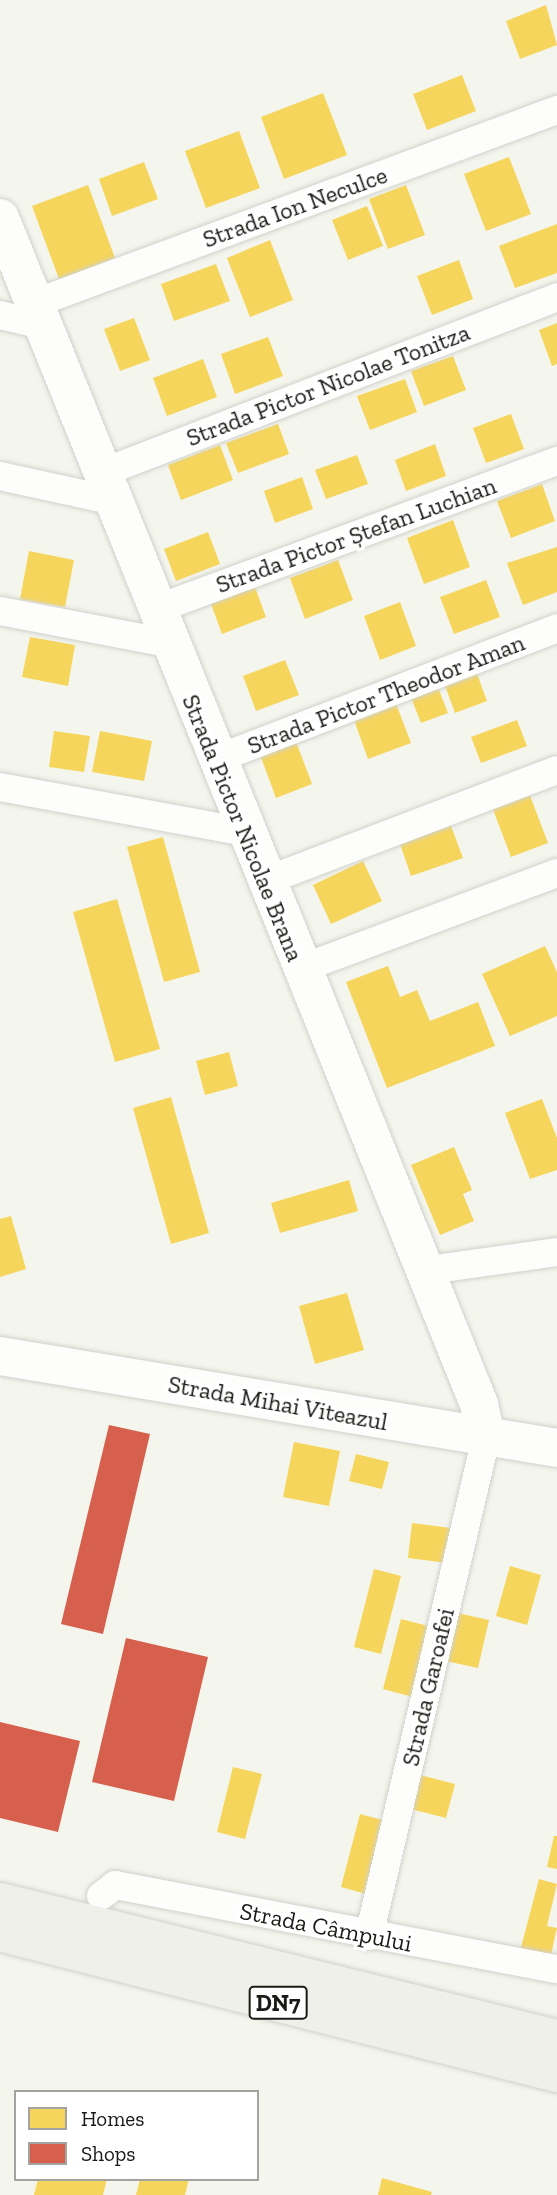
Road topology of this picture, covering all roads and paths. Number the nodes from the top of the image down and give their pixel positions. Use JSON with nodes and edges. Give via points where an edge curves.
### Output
{"nodes":[{"id":1,"x":557,"y":110,"type":"edge"},
{"id":2,"x":0,"y":218,"type":"edge"},
{"id":3,"x":557,"y":297,"type":"edge"},
{"id":4,"x":25,"y":315,"type":"edge"},
{"id":5,"x":557,"y":461,"type":"edge"},
{"id":6,"x":0,"y":476,"type":"edge"},
{"id":7,"x":105,"y":487,"type":"junction"},
{"id":8,"x":0,"y":611,"type":"edge"},
{"id":9,"x":161,"y":626,"type":"junction"},
{"id":10,"x":557,"y":628,"type":"edge"},
{"id":11,"x":214,"y":760,"type":"junction"},
{"id":12,"x":557,"y":770,"type":"edge"},
{"id":13,"x":0,"y":787,"type":"edge"},
{"id":14,"x":244,"y":832,"type":"junction"},
{"id":15,"x":557,"y":873,"type":"edge"},
{"id":16,"x":265,"y":881,"type":"junction"},
{"id":17,"x":300,"y":968,"type":"junction"},
{"id":18,"x":557,"y":1252,"type":"edge"},
{"id":19,"x":422,"y":1271,"type":"junction"},
{"id":20,"x":0,"y":1356,"type":"edge"},
{"id":21,"x":486,"y":1438,"type":"junction"},
{"id":22,"x":557,"y":1448,"type":"edge"},
{"id":23,"x":101,"y":1896,"type":"dead end"},
{"id":24,"x":0,"y":1902,"type":"edge"},
{"id":25,"x":0,"y":1933,"type":"edge"},
{"id":26,"x":369,"y":1936,"type":"junction"},
{"id":27,"x":557,"y":1969,"type":"edge"},
{"id":28,"x":557,"y":2039,"type":"edge"},
{"id":29,"x":557,"y":2073,"type":"edge"}],
"edges":[{"from":1,"to":4,"type":"street","name":"Strada Ion Neculce"},
{"from":2,"to":4,"type":"street","name":"Strada Pictor Nicolae Brana"},
{"from":3,"to":7,"type":"street","name":"Strada Pictor Nicolae Tonitza"},
{"from":4,"to":7,"type":"street","name":"Strada Pictor Nicolae Brana"},
{"from":5,"to":9,"type":"street","name":"Strada Pictor Ștefan Luchian"},
{"from":6,"to":7,"type":"street"},
{"from":7,"to":9,"type":"street","name":"Strada Pictor Nicolae Brana"},
{"from":8,"to":9,"type":"street"},
{"from":9,"to":11,"type":"street","name":"Strada Pictor Nicolae Brana"},
{"from":10,"to":11,"type":"street","name":"Strada Pictor Theodor Aman"},
{"from":11,"to":14,"type":"street","name":"Strada Pictor Nicolae Brana"},
{"from":12,"to":16,"type":"street"},
{"from":13,"to":14,"type":"street"},
{"from":14,"to":16,"type":"street","name":"Strada Pictor Nicolae Brana"},
{"from":15,"to":17,"type":"street"},
{"from":16,"to":17,"type":"street","name":"Strada Pictor Nicolae Brana"},
{"from":17,"to":19,"type":"street","name":"Strada Pictor Nicolae Brana"},
{"from":18,"to":19,"type":"street"},
{"from":19,"to":21,"type":"street","name":"Strada Pictor Nicolae Brana","via":[[479,1404]]},
{"from":20,"to":21,"type":"street","name":"Strada Mihai Viteazul"},
{"from":21,"to":22,"type":"street","name":"Strada Mihai Viteazul"},
{"from":21,"to":26,"type":"street","name":"Strada Garoafei"},
{"from":23,"to":26,"type":"street","name":"Strada Câmpului","via":[[116,1885]]},
{"from":24,"to":28,"type":"main road","number":"DN7"},
{"from":25,"to":29,"type":"main road","number":"DN7"},
{"from":26,"to":27,"type":"street","name":"Strada Câmpului"}]}
